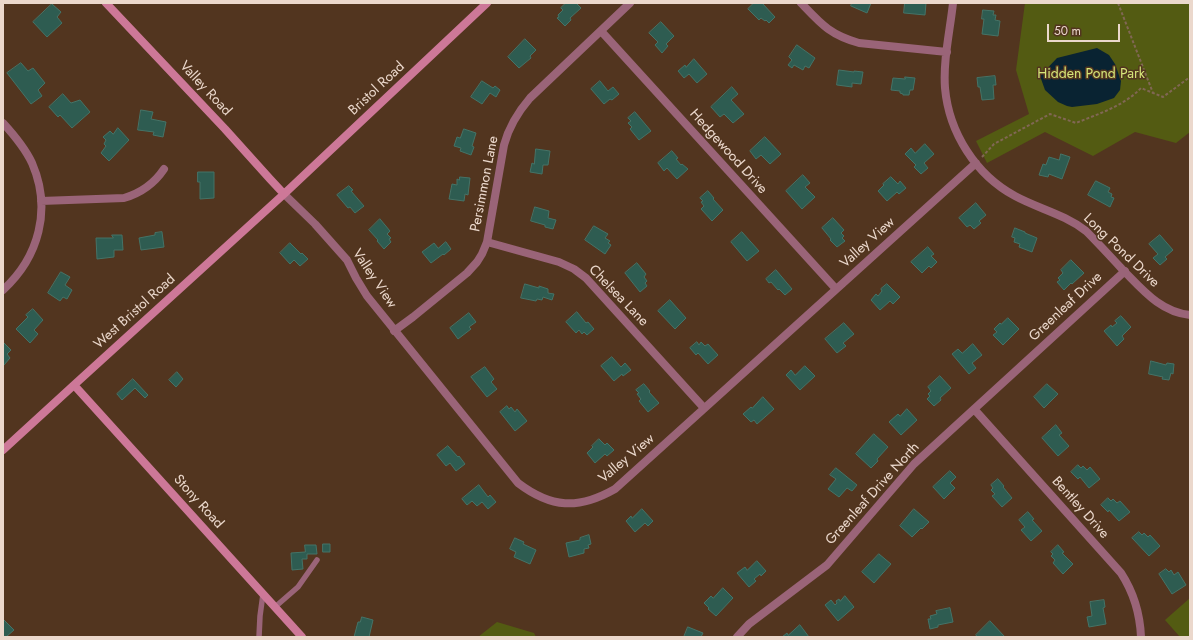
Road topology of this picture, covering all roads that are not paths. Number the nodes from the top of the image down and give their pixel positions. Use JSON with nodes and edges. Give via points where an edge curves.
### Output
{"nodes":[{"id":1,"x":106,"y":3,"type":"edge"},
{"id":2,"x":487,"y":3,"type":"edge"},
{"id":3,"x":630,"y":3,"type":"edge"},
{"id":4,"x":801,"y":3,"type":"edge"},
{"id":5,"x":953,"y":3,"type":"edge"},
{"id":6,"x":601,"y":31,"type":"junction"},
{"id":7,"x":947,"y":52,"type":"junction"},
{"id":8,"x":3,"y":123,"type":"edge"},
{"id":9,"x":976,"y":163,"type":"junction"},
{"id":10,"x":164,"y":169,"type":"dead end"},
{"id":11,"x":284,"y":194,"type":"junction"},
{"id":12,"x":41,"y":201,"type":"junction"},
{"id":13,"x":487,"y":242,"type":"junction"},
{"id":14,"x":1124,"y":271,"type":"junction"},
{"id":15,"x":836,"y":289,"type":"junction"},
{"id":16,"x":3,"y":290,"type":"edge"},
{"id":17,"x":1190,"y":315,"type":"edge"},
{"id":18,"x":394,"y":331,"type":"junction"},
{"id":19,"x":1025,"y":363,"type":"joint"},
{"id":20,"x":74,"y":384,"type":"junction"},
{"id":21,"x":704,"y":408,"type":"junction"},
{"id":22,"x":974,"y":409,"type":"junction"},
{"id":23,"x":3,"y":450,"type":"edge"},
{"id":24,"x":317,"y":560,"type":"dead end"},
{"id":25,"x":263,"y":594,"type":"junction"},
{"id":26,"x":275,"y":607,"type":"junction"},
{"id":27,"x":297,"y":635,"type":"edge"},
{"id":28,"x":259,"y":637,"type":"edge"},
{"id":29,"x":737,"y":637,"type":"edge"},
{"id":30,"x":1141,"y":637,"type":"edge"}],
"edges":[{"from":1,"to":11,"type":"main road","name":"Valley Road"},
{"from":2,"to":11,"type":"main road","name":"Bristol Road"},
{"from":3,"to":6,"type":"street","name":"Persimmon Lane"},
{"from":4,"to":7,"type":"street","via":[[824,27],[845,39],[859,43]]},
{"from":5,"to":7,"type":"street","name":"Long Pond Drive"},
{"from":6,"to":13,"type":"street","name":"Persimmon Lane","via":[[530,98],[514,119],[504,145]]},
{"from":6,"to":15,"type":"street","name":"Hedgewood Drive"},
{"from":7,"to":9,"type":"street","name":"Long Pond Drive","via":[[945,88],[948,106],[961,141]]},
{"from":8,"to":12,"type":"street","via":[[15,136],[32,163]]},
{"from":9,"to":14,"type":"street","name":"Long Pond Drive","via":[[993,181],[1016,196],[1077,224]]},
{"from":9,"to":15,"type":"street","name":"Valley View"},
{"from":10,"to":12,"type":"street","via":[[154,182],[132,196]]},
{"from":11,"to":18,"type":"street","name":"Valley View","via":[[347,260],[367,296]]},
{"from":11,"to":20,"type":"main road","name":"West Bristol Road"},
{"from":12,"to":16,"type":"street","via":[[40,226],[36,240],[25,264]]},
{"from":13,"to":18,"type":"street","name":"Persimmon Lane","via":[[477,262],[467,273]]},
{"from":13,"to":21,"type":"street","name":"Chelsea Lane","via":[[559,262],[586,278]]},
{"from":14,"to":17,"type":"street","name":"Long Pond Drive","via":[[1156,302]]},
{"from":14,"to":19,"type":"street","name":"Greenleaf Drive"},
{"from":15,"to":21,"type":"street","name":"Valley View"},
{"from":18,"to":21,"type":"street","name":"Valley View","via":[[518,483],[550,501],[576,503],[601,497],[615,489]]},
{"from":19,"to":22,"type":"street","name":"Greenleaf Drive North"},
{"from":20,"to":23,"type":"main road","name":"West Bristol Road"},
{"from":20,"to":25,"type":"main road","name":"Stony Road"},
{"from":22,"to":29,"type":"street","name":"Greenleaf Drive North","via":[[914,464],[827,565],[749,624]]},
{"from":22,"to":30,"type":"street","name":"Bentley Drive","via":[[1121,573],[1134,597],[1140,618]]},
{"from":24,"to":26,"type":"lane","via":[[298,587]]},
{"from":25,"to":26,"type":"main road","name":"Stony Road"},
{"from":25,"to":28,"type":"lane"},
{"from":26,"to":27,"type":"main road","name":"Stony Road"}]}
